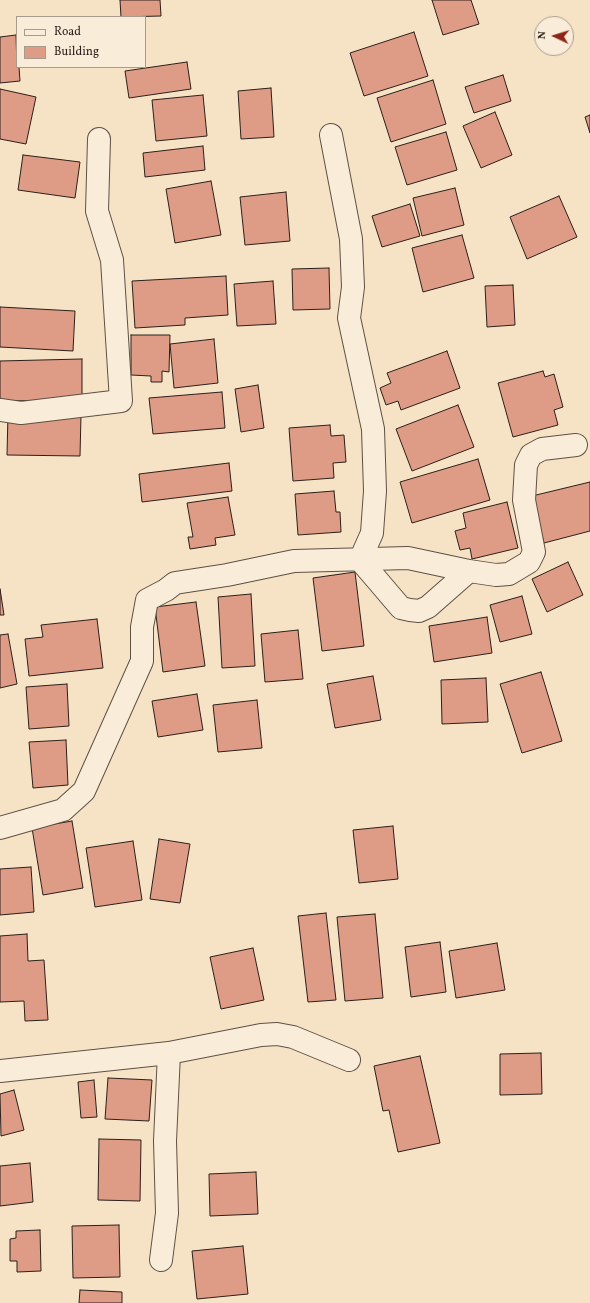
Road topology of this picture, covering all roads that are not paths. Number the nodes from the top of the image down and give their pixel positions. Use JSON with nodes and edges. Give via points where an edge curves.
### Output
{"nodes":[{"id":1,"x":331,"y":135,"type":"dead end"},
{"id":2,"x":99,"y":139,"type":"dead end"},
{"id":3,"x":0,"y":410,"type":"edge"},
{"id":4,"x":576,"y":445,"type":"dead end"},
{"id":5,"x":360,"y":560,"type":"junction"},
{"id":6,"x":469,"y":571,"type":"junction"},
{"id":7,"x":0,"y":828,"type":"edge"},
{"id":8,"x":169,"y":1053,"type":"junction"},
{"id":9,"x":349,"y":1060,"type":"dead end"},
{"id":10,"x":0,"y":1071,"type":"edge"},
{"id":11,"x":161,"y":1260,"type":"dead end"}],
"edges":[{"from":1,"to":5,"type":"street","via":[[351,239],[353,287],[350,318],[373,430],[375,492],[372,533]]},
{"from":2,"to":3,"type":"street","via":[[97,211],[112,260],[121,401],[21,413]]},
{"from":4,"to":6,"type":"street","via":[[542,449],[531,455],[526,465],[524,500],[534,552],[529,562],[509,574]]},
{"from":5,"to":6,"type":"street","via":[[408,558]]},
{"from":5,"to":6,"type":"street","via":[[401,608],[419,611],[428,607]]},
{"from":5,"to":7,"type":"street","via":[[294,561],[174,583],[147,600],[142,627],[142,661],[84,791],[63,810]]},
{"from":8,"to":9,"type":"street","via":[[278,1034],[293,1037]]},
{"from":8,"to":10,"type":"street"},
{"from":8,"to":11,"type":"street","via":[[167,1213]]}]}
